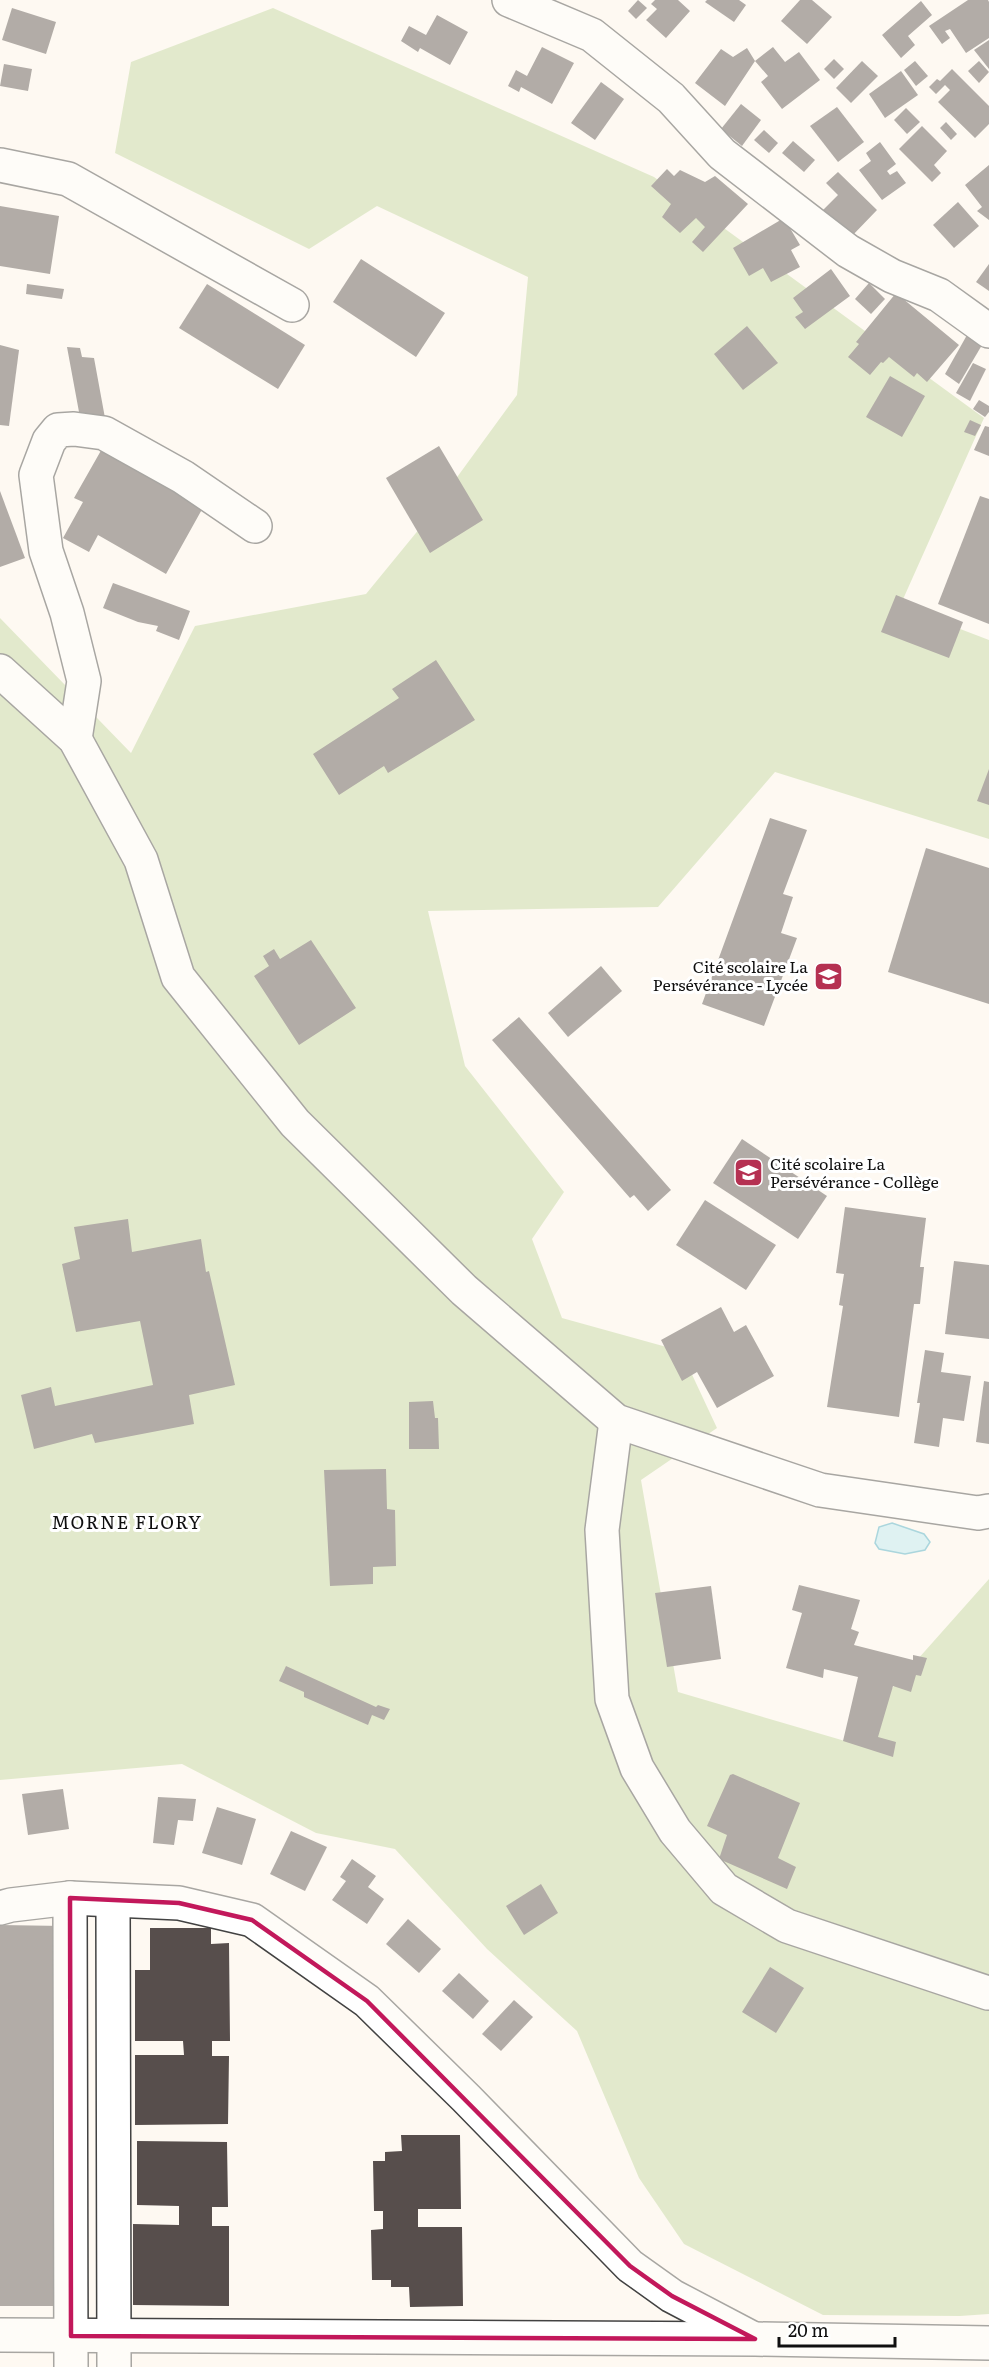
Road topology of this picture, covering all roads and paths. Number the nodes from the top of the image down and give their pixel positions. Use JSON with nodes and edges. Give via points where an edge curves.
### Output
{"nodes":[{"id":1,"x":509,"y":0,"type":"edge"},
{"id":2,"x":0,"y":165,"type":"edge"},
{"id":3,"x":292,"y":306,"type":"dead end"},
{"id":4,"x":989,"y":331,"type":"edge"},
{"id":5,"x":255,"y":526,"type":"dead end"},
{"id":6,"x":0,"y":671,"type":"edge"},
{"id":7,"x":75,"y":739,"type":"junction"},
{"id":8,"x":616,"y":1421,"type":"junction"},
{"id":9,"x":989,"y":1511,"type":"edge"},
{"id":10,"x":70,"y":1898,"type":"junction"},
{"id":11,"x":113,"y":1902,"type":"junction"},
{"id":12,"x":0,"y":1908,"type":"edge"},
{"id":13,"x":988,"y":1993,"type":"edge"},
{"id":14,"x":0,"y":2335,"type":"edge"},
{"id":15,"x":755,"y":2339,"type":"junction"},
{"id":16,"x":989,"y":2343,"type":"edge"},
{"id":17,"x":71,"y":2351,"type":"edge"},
{"id":18,"x":114,"y":2352,"type":"edge"}],
"edges":[{"from":1,"to":4,"type":"street","via":[[591,35],[671,98],[722,154],[848,251],[892,276],[939,294]]},
{"from":2,"to":3,"type":"street","via":[[68,179]]},
{"from":5,"to":7,"type":"street","via":[[183,477],[104,433],[58,430],[49,441],[36,475],[46,551],[84,681]]},
{"from":6,"to":7,"type":"street"},
{"from":7,"to":8,"type":"street","via":[[141,860],[178,977],[295,1123],[464,1290]]},
{"from":8,"to":9,"type":"street","via":[[820,1490],[978,1513]]},
{"from":8,"to":13,"type":"street","via":[[602,1530],[612,1699],[637,1768],[675,1832],[724,1889],[787,1926]]},
{"from":10,"to":11,"type":"street"},
{"from":10,"to":12,"type":"street"},
{"from":10,"to":17,"type":"street"},
{"from":11,"to":15,"type":"street","via":[[179,1903],[252,1920],[297,1950],[367,2001],[630,2266],[672,2296]]},
{"from":11,"to":18,"type":"street"},
{"from":14,"to":17,"type":"street"},
{"from":15,"to":16,"type":"street"},
{"from":15,"to":18,"type":"street"},
{"from":17,"to":18,"type":"street"}]}
